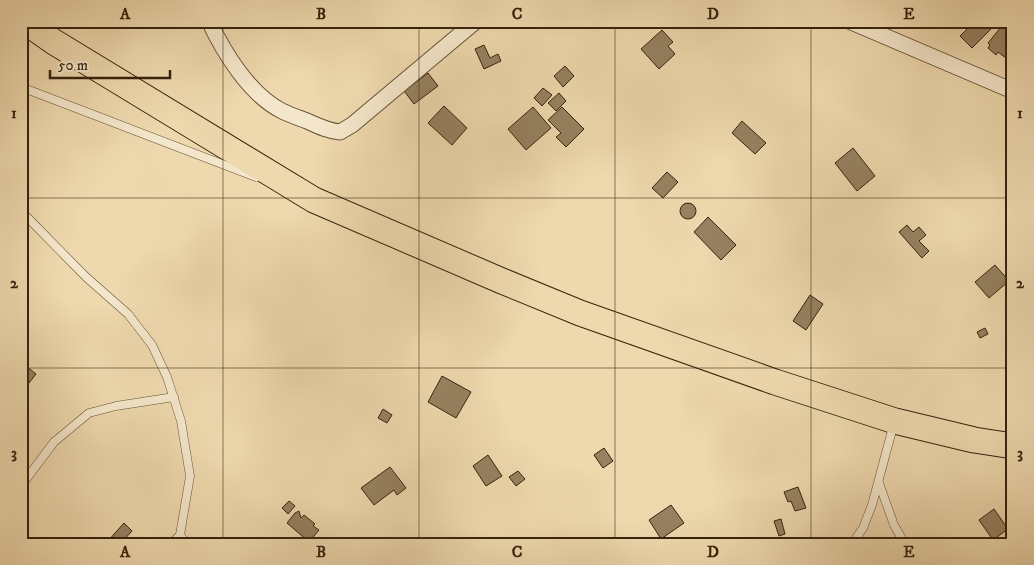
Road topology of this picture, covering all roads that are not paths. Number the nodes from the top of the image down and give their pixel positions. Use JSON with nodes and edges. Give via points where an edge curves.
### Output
{"nodes":[{"id":1,"x":24,"y":21,"type":"edge"},
{"id":2,"x":209,"y":21,"type":"edge"},
{"id":3,"x":476,"y":21,"type":"edge"},
{"id":4,"x":849,"y":21,"type":"edge"},
{"id":5,"x":21,"y":87,"type":"edge"},
{"id":6,"x":1013,"y":91,"type":"edge"},
{"id":7,"x":314,"y":200,"type":"junction"},
{"id":8,"x":21,"y":212,"type":"edge"},
{"id":9,"x":174,"y":397,"type":"junction"},
{"id":10,"x":895,"y":422,"type":"junction"},
{"id":11,"x":1013,"y":446,"type":"edge"},
{"id":12,"x":879,"y":483,"type":"junction"},
{"id":13,"x":22,"y":484,"type":"edge"},
{"id":14,"x":180,"y":535,"type":"junction"},
{"id":15,"x":171,"y":544,"type":"edge"},
{"id":16,"x":187,"y":544,"type":"edge"},
{"id":17,"x":852,"y":544,"type":"edge"},
{"id":18,"x":904,"y":544,"type":"edge"}],
"edges":[{"from":1,"to":7,"type":"main road"},
{"from":2,"to":3,"type":"street","via":[[226,54],[260,94],[280,110],[340,132]]},
{"from":4,"to":6,"type":"street"},
{"from":5,"to":7,"type":"lane"},
{"from":7,"to":10,"type":"main road","via":[[580,314]]},
{"from":8,"to":9,"type":"lane","via":[[128,314],[152,345]]},
{"from":9,"to":13,"type":"lane","via":[[89,413],[54,442]]},
{"from":9,"to":14,"type":"lane","via":[[190,476]]},
{"from":10,"to":11,"type":"main road"},
{"from":10,"to":12,"type":"lane"},
{"from":12,"to":17,"type":"lane","via":[[863,528]]},
{"from":12,"to":18,"type":"lane"},
{"from":14,"to":15,"type":"lane"},
{"from":14,"to":16,"type":"lane"}]}
